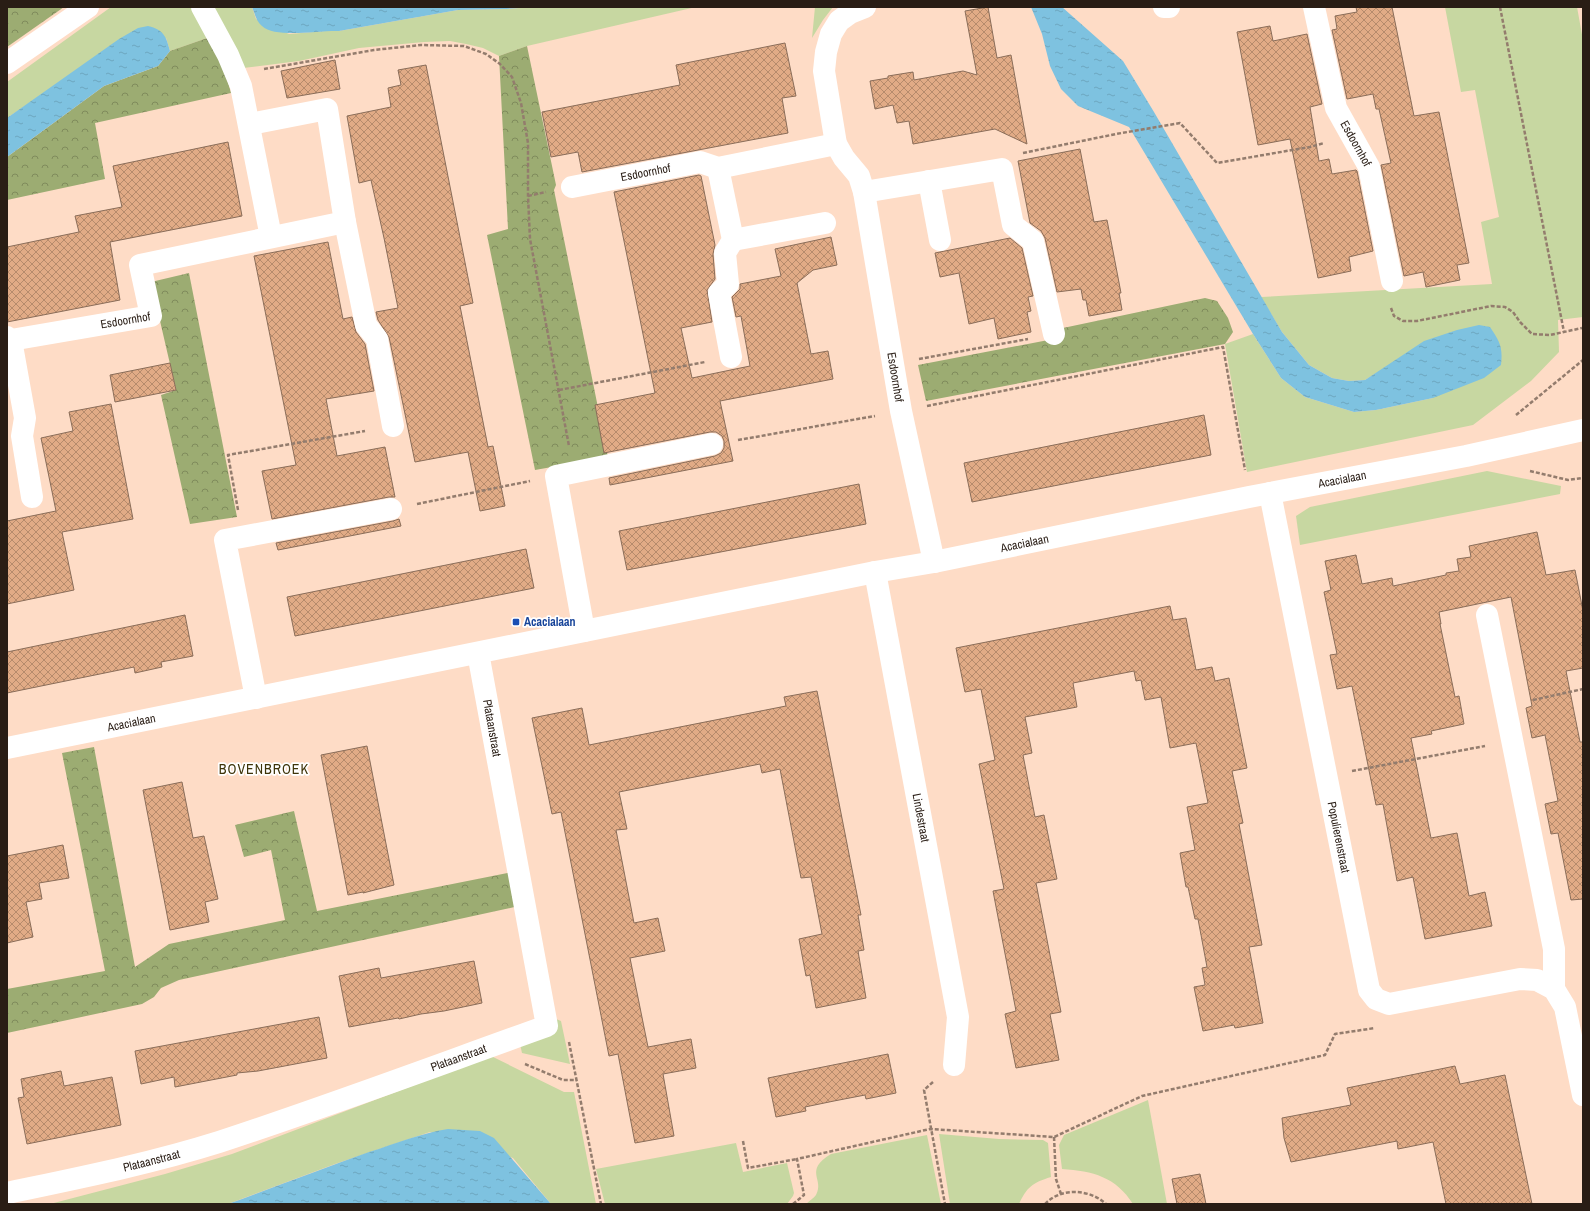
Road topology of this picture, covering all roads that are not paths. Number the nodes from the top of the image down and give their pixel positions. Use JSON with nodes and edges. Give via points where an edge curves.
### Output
{"nodes":[{"id":1,"x":88,"y":7,"type":"edge"},
{"id":2,"x":202,"y":7,"type":"edge"},
{"id":3,"x":865,"y":7,"type":"edge"},
{"id":4,"x":1164,"y":7,"type":"edge"},
{"id":5,"x":1169,"y":7,"type":"edge"},
{"id":6,"x":1314,"y":7,"type":"edge"},
{"id":7,"x":7,"y":63,"type":"edge"},
{"id":8,"x":250,"y":124,"type":"junction"},
{"id":9,"x":836,"y":144,"type":"junction"},
{"id":10,"x":718,"y":168,"type":"junction"},
{"id":11,"x":929,"y":181,"type":"junction"},
{"id":12,"x":572,"y":187,"type":"dead end"},
{"id":13,"x":864,"y":192,"type":"junction"},
{"id":14,"x":345,"y":222,"type":"junction"},
{"id":15,"x":825,"y":223,"type":"dead end"},
{"id":16,"x":270,"y":237,"type":"junction"},
{"id":17,"x":733,"y":240,"type":"junction"},
{"id":18,"x":940,"y":240,"type":"dead end"},
{"id":19,"x":1392,"y":281,"type":"road end"},
{"id":20,"x":1054,"y":334,"type":"road end"},
{"id":21,"x":9,"y":339,"type":"edge"},
{"id":22,"x":731,"y":357,"type":"road end"},
{"id":23,"x":393,"y":426,"type":"road end"},
{"id":24,"x":1583,"y":430,"type":"edge"},
{"id":25,"x":712,"y":444,"type":"road end"},
{"id":26,"x":1260,"y":495,"type":"junction"},
{"id":27,"x":32,"y":497,"type":"dead end"},
{"id":28,"x":391,"y":509,"type":"road end"},
{"id":29,"x":934,"y":562,"type":"junction"},
{"id":30,"x":875,"y":572,"type":"junction"},
{"id":31,"x":1486,"y":614,"type":"dead end"},
{"id":32,"x":584,"y":631,"type":"junction"},
{"id":33,"x":478,"y":653,"type":"junction"},
{"id":34,"x":256,"y":698,"type":"junction"},
{"id":35,"x":7,"y":748,"type":"edge"},
{"id":36,"x":1554,"y":989,"type":"junction"},
{"id":37,"x":954,"y":1065,"type":"road end"},
{"id":38,"x":1583,"y":1095,"type":"edge"},
{"id":39,"x":7,"y":1193,"type":"edge"}],
"edges":[{"from":1,"to":7,"type":"street"},
{"from":2,"to":8,"type":"street","via":[[235,71]]},
{"from":3,"to":9,"type":"street","name":"Esdoornhof","via":[[839,21],[831,34],[826,52],[824,71]]},
{"from":4,"to":5,"type":"street"},
{"from":6,"to":19,"type":"street","name":"Esdoornhof","via":[[1336,108],[1369,167]]},
{"from":8,"to":14,"type":"street","via":[[327,109]]},
{"from":8,"to":16,"type":"street"},
{"from":9,"to":10,"type":"street","name":"Esdoornhof"},
{"from":9,"to":13,"type":"street","name":"Esdoornhof","via":[[859,176]]},
{"from":10,"to":12,"type":"street","name":"Esdoornhof","via":[[700,162]]},
{"from":10,"to":17,"type":"street"},
{"from":11,"to":13,"type":"street"},
{"from":11,"to":18,"type":"street"},
{"from":11,"to":20,"type":"street","via":[[1002,169],[1013,225],[1033,242]]},
{"from":13,"to":29,"type":"street","name":"Esdoornhof","via":[[901,411]]},
{"from":14,"to":16,"type":"street","name":"Esdoornhof"},
{"from":14,"to":23,"type":"street","via":[[366,324],[377,339]]},
{"from":15,"to":17,"type":"street"},
{"from":16,"to":21,"type":"street","name":"Esdoornhof","via":[[140,265],[151,316]]},
{"from":17,"to":22,"type":"street","via":[[725,253],[728,284],[719,293]]},
{"from":21,"to":27,"type":"street","name":"Esdoornhof","via":[[25,418],[22,436]]},
{"from":24,"to":26,"type":"street","name":"Acacialaan","via":[[1466,456]]},
{"from":25,"to":32,"type":"street","via":[[565,474]]},
{"from":26,"to":29,"type":"street","name":"Acacialaan"},
{"from":26,"to":36,"type":"street","name":"Populierenstraat","via":[[1326,776],[1369,990],[1376,999],[1389,1004],[1520,978],[1537,980]]},
{"from":28,"to":34,"type":"street","via":[[225,540]]},
{"from":29,"to":30,"type":"street","name":"Acacialaan"},
{"from":30,"to":32,"type":"street","name":"Acacialaan"},
{"from":30,"to":37,"type":"street","name":"Lindestraat","via":[[958,1017]]},
{"from":31,"to":36,"type":"street","via":[[1554,949]]},
{"from":32,"to":33,"type":"street","name":"Acacialaan"},
{"from":33,"to":34,"type":"street","name":"Acacialaan"},
{"from":33,"to":39,"type":"street","name":"Plataanstraat","via":[[547,1026],[218,1142],[144,1163]]},
{"from":34,"to":35,"type":"street","name":"Acacialaan"},
{"from":36,"to":38,"type":"street","via":[[1565,1007]]}]}
